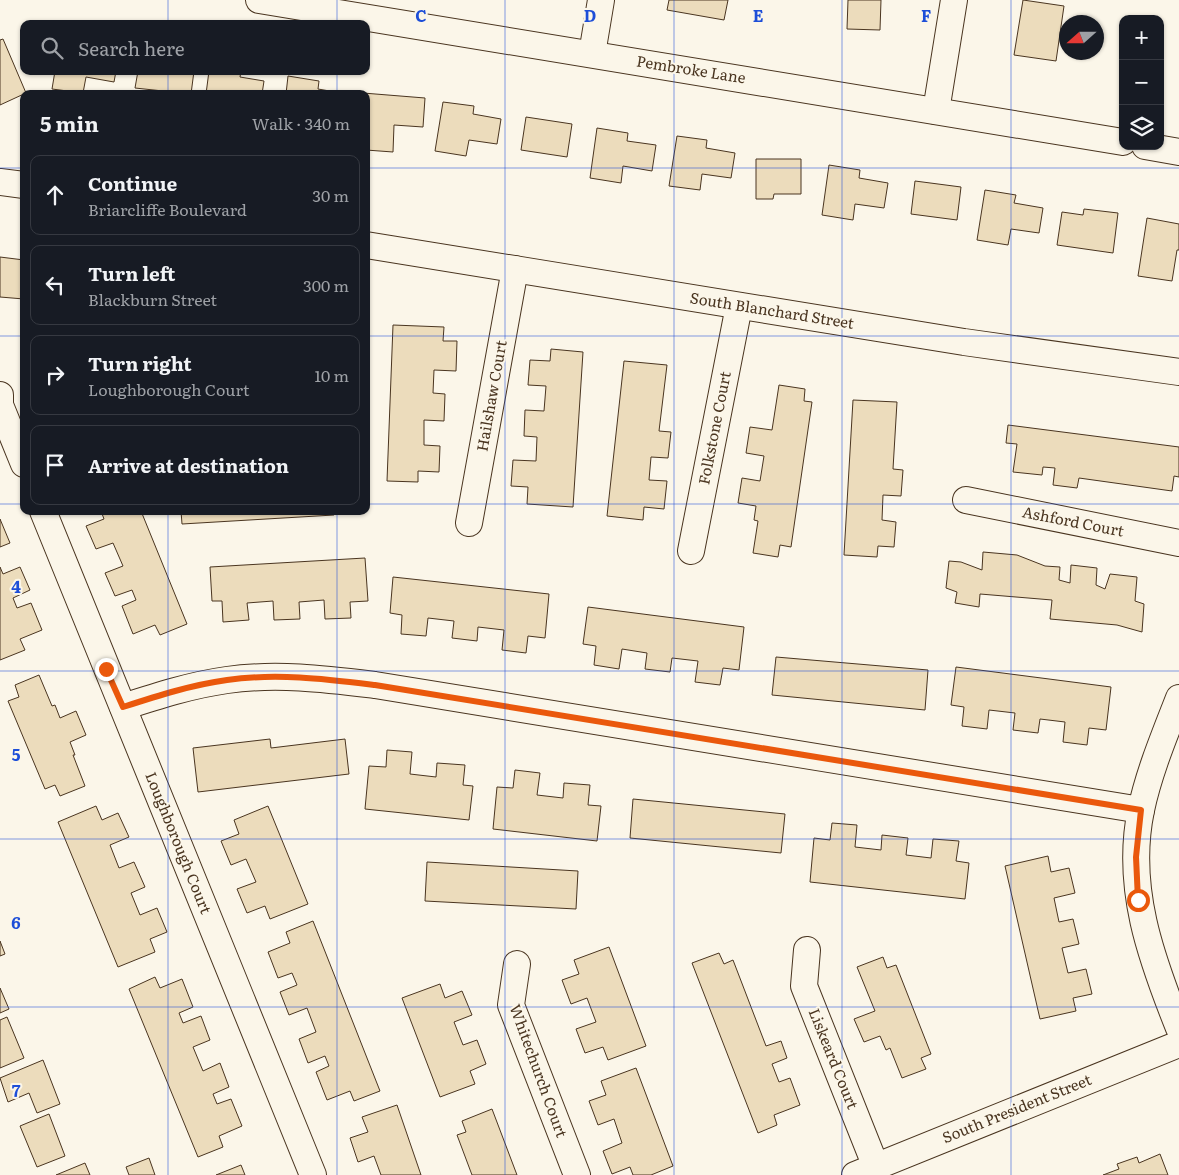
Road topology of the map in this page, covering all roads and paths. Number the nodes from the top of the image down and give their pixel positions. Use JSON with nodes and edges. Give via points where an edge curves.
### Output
{"nodes":[{"id":1,"x":259,"y":0,"type":"edge"},
{"id":2,"x":601,"y":0,"type":"edge"},
{"id":3,"x":954,"y":0,"type":"edge"},
{"id":4,"x":592,"y":54,"type":"junction"},
{"id":5,"x":936,"y":111,"type":"junction"},
{"id":6,"x":1119,"y":141,"type":"edge"},
{"id":7,"x":1164,"y":149,"type":"edge"},
{"id":8,"x":1179,"y":152,"type":"edge"},
{"id":9,"x":0,"y":182,"type":"edge"},
{"id":10,"x":20,"y":184,"type":"edge"},
{"id":11,"x":370,"y":245,"type":"edge"},
{"id":12,"x":515,"y":269,"type":"junction"},
{"id":13,"x":739,"y":306,"type":"junction"},
{"id":14,"x":1179,"y":372,"type":"edge"},
{"id":15,"x":0,"y":395,"type":"edge"},
{"id":16,"x":20,"y":454,"type":"edge"},
{"id":17,"x":966,"y":500,"type":"dead end"},
{"id":18,"x":45,"y":515,"type":"edge"},
{"id":19,"x":469,"y":523,"type":"dead end"},
{"id":20,"x":1179,"y":543,"type":"edge"},
{"id":21,"x":691,"y":551,"type":"dead end"},
{"id":22,"x":1179,"y":698,"type":"edge"},
{"id":23,"x":123,"y":707,"type":"junction"},
{"id":24,"x":1141,"y":810,"type":"junction"},
{"id":25,"x":807,"y":950,"type":"dead end"},
{"id":26,"x":517,"y":964,"type":"dead end"},
{"id":27,"x":1179,"y":1028,"type":"edge"},
{"id":28,"x":1179,"y":1044,"type":"edge"},
{"id":29,"x":866,"y":1171,"type":"edge"},
{"id":30,"x":313,"y":1175,"type":"edge"},
{"id":31,"x":577,"y":1175,"type":"edge"}],
"edges":[{"from":1,"to":4,"type":"street","name":"Pembroke Lane"},
{"from":2,"to":4,"type":"street"},
{"from":3,"to":5,"type":"street"},
{"from":4,"to":5,"type":"street","name":"Pembroke Lane"},
{"from":5,"to":6,"type":"street","name":"Pembroke Lane"},
{"from":7,"to":8,"type":"street"},
{"from":9,"to":10,"type":"street"},
{"from":11,"to":12,"type":"street","name":"South Blanchard Street"},
{"from":12,"to":13,"type":"street","name":"South Blanchard Street"},
{"from":12,"to":19,"type":"street","name":"Hailshaw Court"},
{"from":13,"to":14,"type":"street","name":"South Blanchard Street"},
{"from":13,"to":21,"type":"street","name":"Folkstone Court"},
{"from":15,"to":16,"type":"street","via":[[0,405]]},
{"from":17,"to":20,"type":"street","name":"Ashford Court"},
{"from":18,"to":23,"type":"street","name":"Loughborough Court"},
{"from":22,"to":24,"type":"street"},
{"from":23,"to":24,"type":"street","via":[[186,688],[227,680],[316,677]]},
{"from":23,"to":30,"type":"street","name":"Loughborough Court"},
{"from":24,"to":27,"type":"street","via":[[1136,857],[1138,900],[1155,966]]},
{"from":25,"to":29,"type":"street","name":"Liskeard Court","via":[[804,986]]},
{"from":26,"to":31,"type":"street","name":"Whitechurch Court","via":[[511,1004]]},
{"from":28,"to":29,"type":"street","name":"South President Street"}]}
